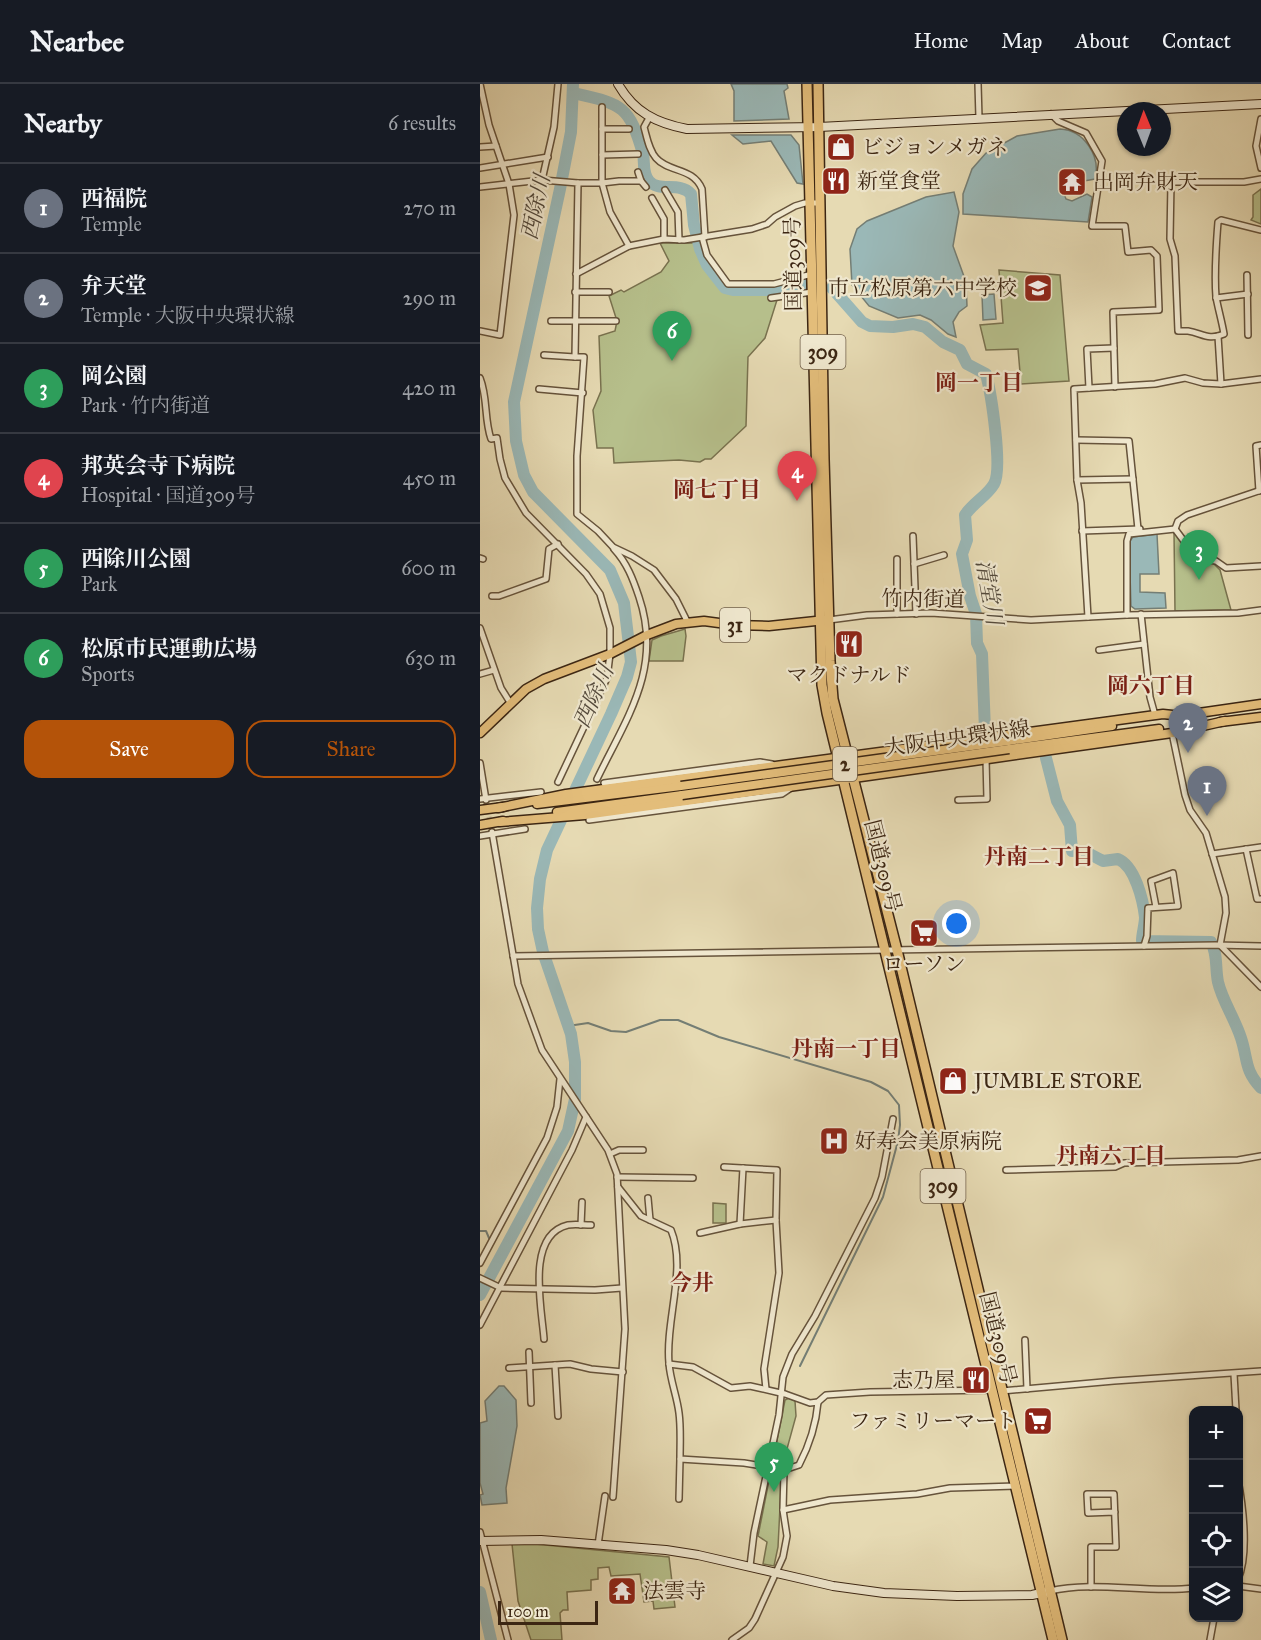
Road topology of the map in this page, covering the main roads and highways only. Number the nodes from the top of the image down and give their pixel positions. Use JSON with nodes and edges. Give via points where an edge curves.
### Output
{"nodes":[{"id":1,"x":807,"y":84,"type":"edge"},
{"id":2,"x":818,"y":84,"type":"edge"},
{"id":3,"x":824,"y":620,"type":"junction"},
{"id":4,"x":1261,"y":704,"type":"edge"},
{"id":5,"x":1182,"y":716,"type":"junction"},
{"id":6,"x":1261,"y":717,"type":"edge"},
{"id":7,"x":1225,"y":721,"type":"junction"},
{"id":8,"x":480,"y":733,"type":"edge"},
{"id":9,"x":1008,"y":745,"type":"junction"},
{"id":10,"x":843,"y":756,"type":"junction"},
{"id":11,"x":849,"y":778,"type":"junction"},
{"id":12,"x":682,"y":790,"type":"junction"},
{"id":13,"x":586,"y":795,"type":"junction"},
{"id":14,"x":480,"y":810,"type":"edge"},
{"id":15,"x":578,"y":812,"type":"junction"},
{"id":16,"x":480,"y":825,"type":"edge"},
{"id":17,"x":1046,"y":1592,"type":"junction"},
{"id":18,"x":1053,"y":1640,"type":"edge"},
{"id":19,"x":1062,"y":1640,"type":"edge"}],
"edges":[{"from":1,"to":3,"type":"highway","name":"国道309号","number":"309"},
{"from":2,"to":3,"type":"highway","name":"国道309号","number":"309"},
{"from":3,"to":8,"type":"main road","number":"31","via":[[769,626],[687,621],[544,679],[526,689]]},
{"from":3,"to":10,"type":"highway","name":"国道309号","number":"309"},
{"from":4,"to":5,"type":"main road","name":"大阪中央環状線","number":"2"},
{"from":5,"to":9,"type":"main road","name":"大阪中央環状線","number":"2"},
{"from":5,"to":10,"type":"main road","via":[[1155,715]]},
{"from":6,"to":7,"type":"main road","name":"大阪中央環状線","number":"2"},
{"from":7,"to":9,"type":"main road","name":"大阪中央環状線","number":"2"},
{"from":7,"to":11,"type":"main road","via":[[1172,733]]},
{"from":9,"to":12,"type":"main road","name":"大阪中央環状線","number":"2","bridge":true},
{"from":10,"to":11,"type":"highway","name":"国道309号","number":"309"},
{"from":10,"to":13,"type":"main road"},
{"from":11,"to":15,"type":"main road"},
{"from":11,"to":17,"type":"highway","name":"国道309号","number":"309","via":[[885,950],[1016,1486]]},
{"from":11,"to":17,"type":"highway","name":"国道309号","number":"309","via":[[897,950],[1003,1391]]},
{"from":12,"to":13,"type":"main road","name":"大阪中央環状線","number":"2"},
{"from":12,"to":15,"type":"main road","name":"大阪中央環状線","number":"2"},
{"from":13,"to":14,"type":"main road"},
{"from":15,"to":16,"type":"main road"},
{"from":17,"to":18,"type":"highway","name":"国道309号","number":"309"},
{"from":17,"to":19,"type":"highway","name":"国道309号","number":"309"}]}
